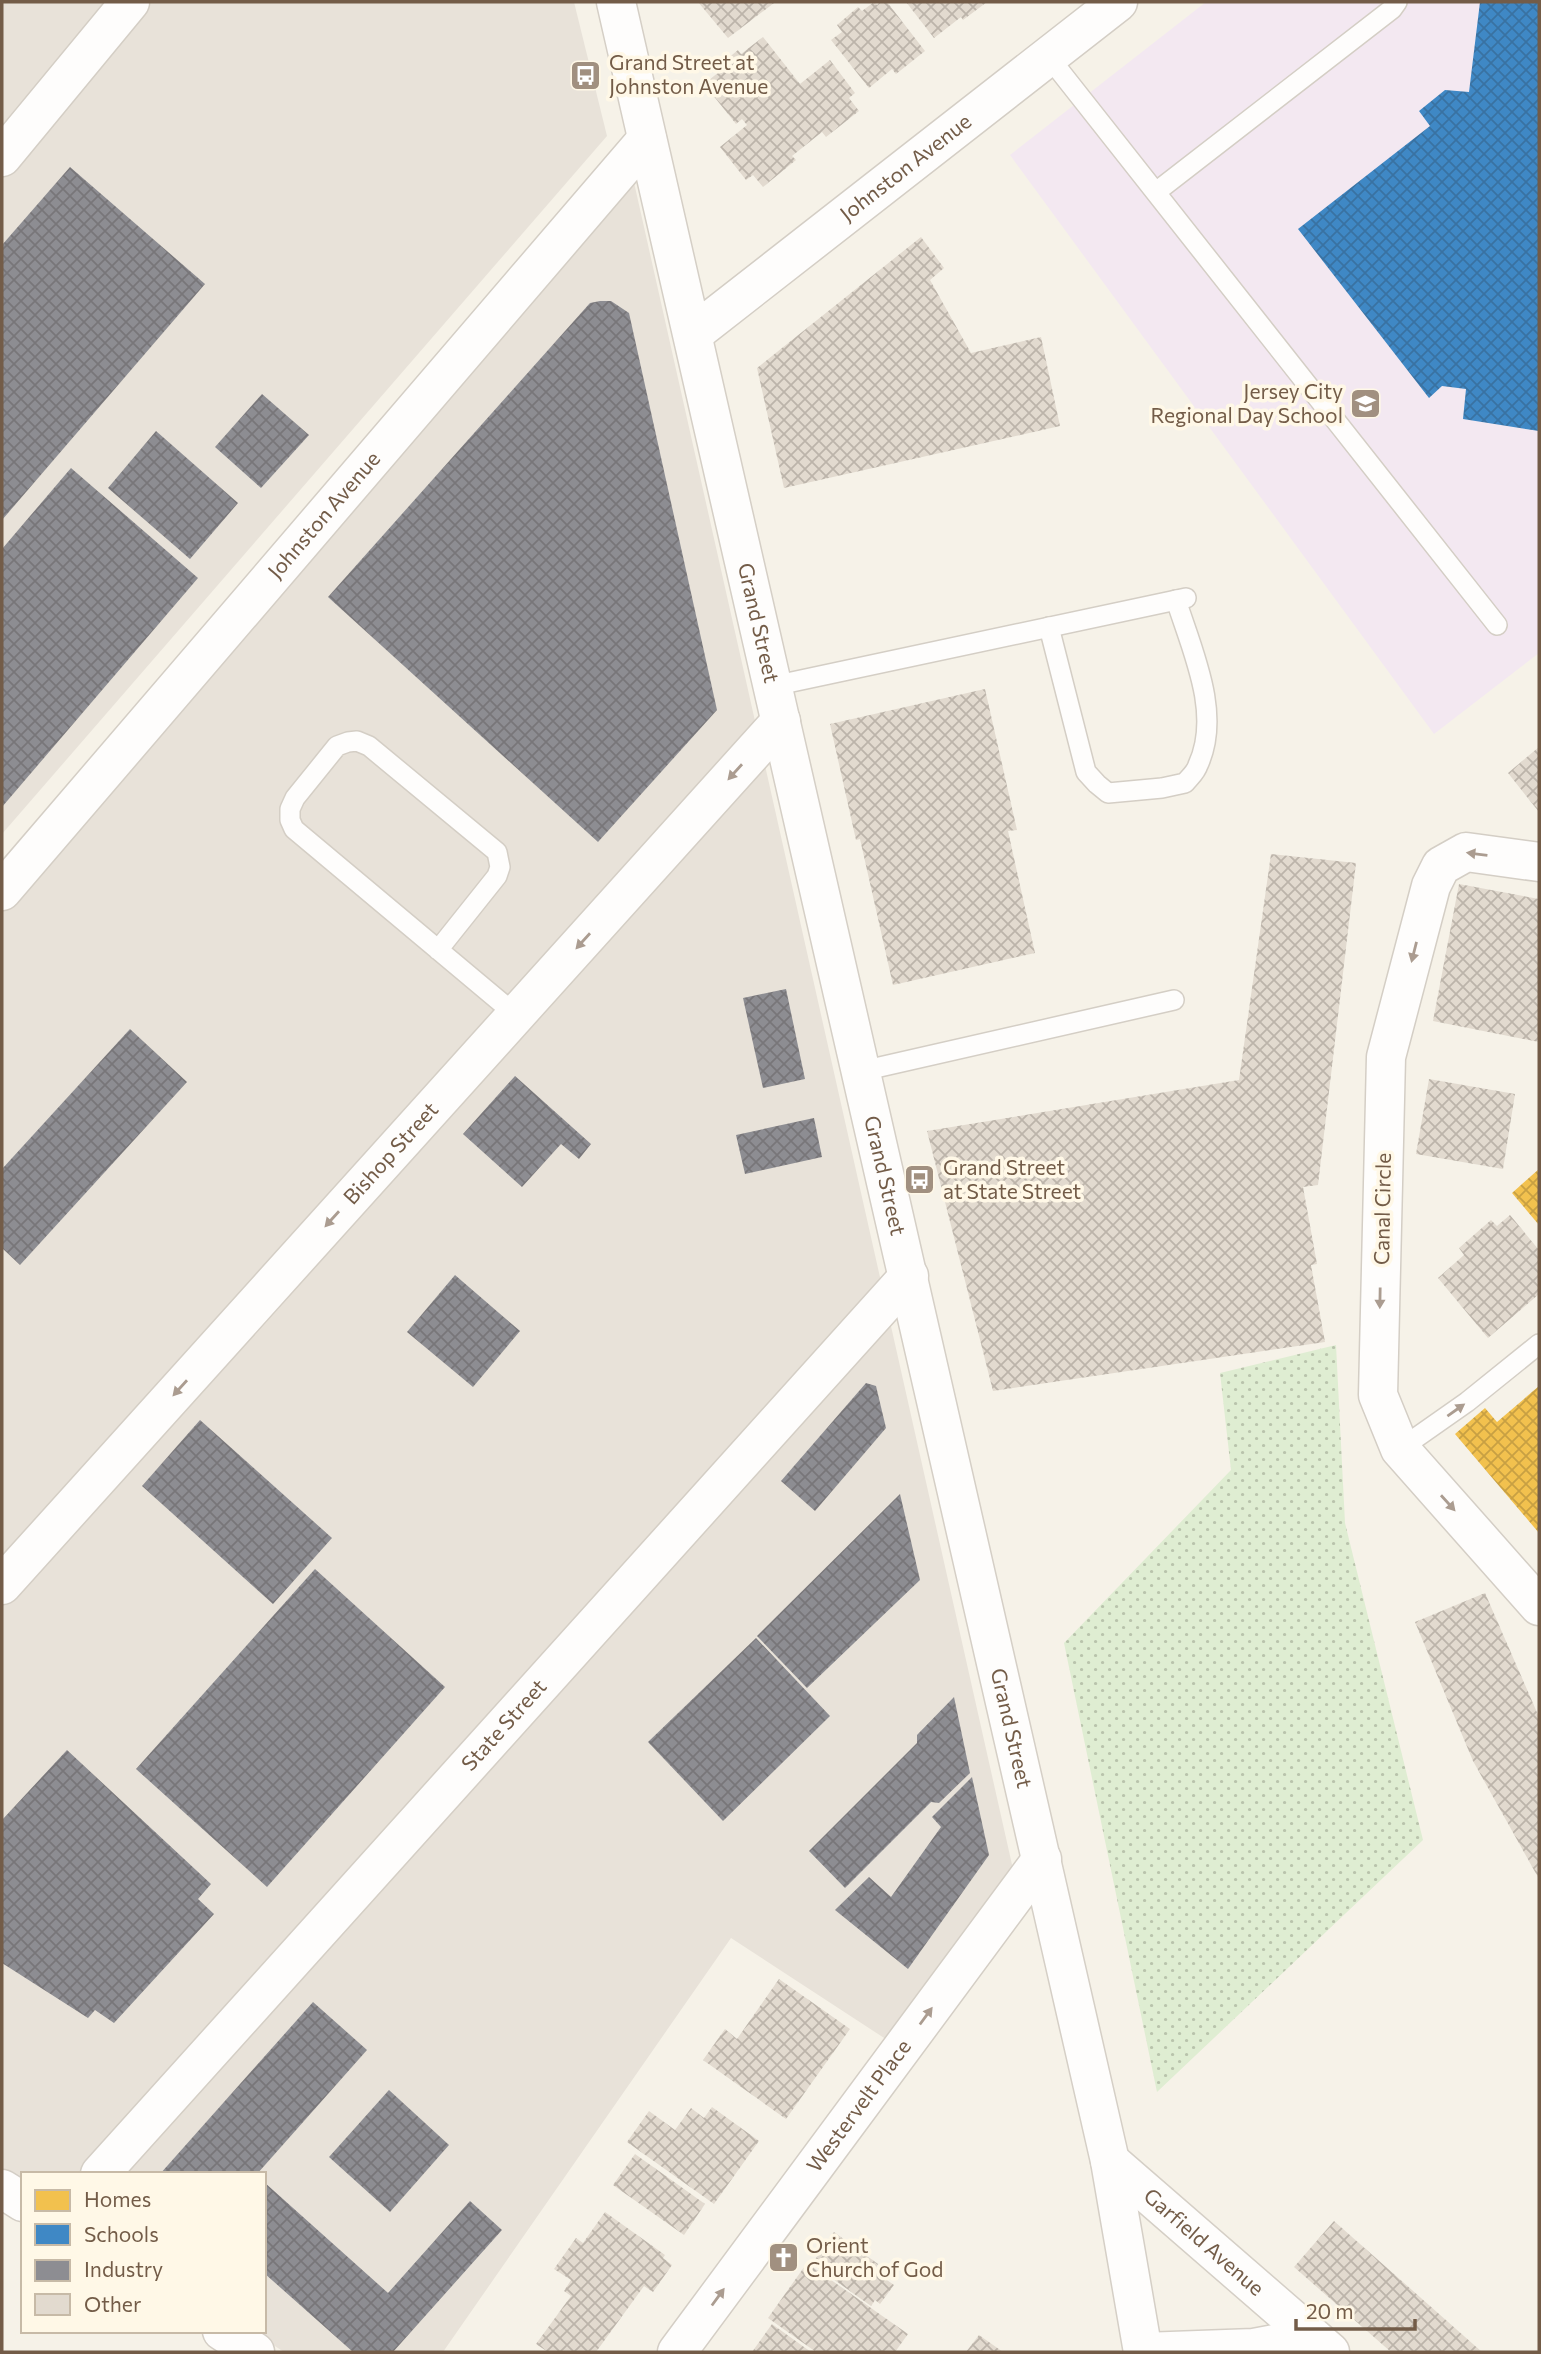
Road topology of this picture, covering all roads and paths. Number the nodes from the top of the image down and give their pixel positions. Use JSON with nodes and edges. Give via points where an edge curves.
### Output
{"nodes":[{"id":1,"x":130,"y":2,"type":"edge"},
{"id":2,"x":616,"y":2,"type":"edge"},
{"id":3,"x":1118,"y":2,"type":"edge"},
{"id":4,"x":1397,"y":2,"type":"edge"},
{"id":5,"x":1048,"y":56,"type":"junction"},
{"id":6,"x":647,"y":139,"type":"junction"},
{"id":7,"x":2,"y":157,"type":"edge"},
{"id":8,"x":1156,"y":192,"type":"junction"},
{"id":9,"x":693,"y":334,"type":"junction"},
{"id":10,"x":1497,"y":625,"type":"dead end"},
{"id":11,"x":1049,"y":627,"type":"junction"},
{"id":12,"x":777,"y":704,"type":"junction"},
{"id":13,"x":1539,"y":862,"type":"edge"},
{"id":14,"x":2,"y":891,"type":"edge"},
{"id":15,"x":438,"y":950,"type":"junction"},
{"id":16,"x":1174,"y":1000,"type":"dead end"},
{"id":17,"x":516,"y":1015,"type":"junction"},
{"id":18,"x":862,"y":1071,"type":"junction"},
{"id":19,"x":909,"y":1276,"type":"junction"},
{"id":20,"x":1539,"y":1344,"type":"edge"},
{"id":21,"x":1400,"y":1449,"type":"junction"},
{"id":22,"x":2,"y":1584,"type":"edge"},
{"id":23,"x":1539,"y":1606,"type":"edge"},
{"id":24,"x":1042,"y":1859,"type":"junction"},
{"id":25,"x":1110,"y":2161,"type":"junction"},
{"id":26,"x":102,"y":2172,"type":"edge"},
{"id":27,"x":2,"y":2189,"type":"edge"},
{"id":28,"x":21,"y":2201,"type":"edge"},
{"id":29,"x":225,"y":2333,"type":"edge"},
{"id":30,"x":255,"y":2352,"type":"edge"},
{"id":31,"x":677,"y":2352,"type":"edge"},
{"id":32,"x":1143,"y":2352,"type":"edge"},
{"id":33,"x":1293,"y":2352,"type":"edge"},
{"id":34,"x":1330,"y":2352,"type":"edge"}],
"edges":[{"from":1,"to":7,"type":"street"},
{"from":2,"to":6,"type":"street","name":"Grand Street"},
{"from":3,"to":5,"type":"street","name":"Johnston Avenue"},
{"from":4,"to":8,"type":"lane"},
{"from":5,"to":8,"type":"lane"},
{"from":5,"to":9,"type":"street","name":"Johnston Avenue"},
{"from":6,"to":9,"type":"street","name":"Grand Street"},
{"from":6,"to":14,"type":"street","name":"Johnston Avenue"},
{"from":8,"to":10,"type":"lane"},
{"from":9,"to":12,"type":"street","name":"Grand Street"},
{"from":11,"to":11,"type":"lane","via":[[1181,599],[1207,715],[1198,766],[1185,783],[1108,793],[1086,772]]},
{"from":11,"to":12,"type":"lane"},
{"from":12,"to":17,"type":"street","name":"Bishop Street","one_way":true},
{"from":12,"to":18,"type":"street","name":"Grand Street"},
{"from":13,"to":21,"type":"street","name":"Canal Circle","one_way":true,"via":[[1465,852],[1441,866],[1431,886],[1386,1057],[1378,1395]]},
{"from":15,"to":15,"type":"lane","via":[[294,829],[290,809],[295,798],[337,746],[357,741],[369,747],[497,852],[498,876]]},
{"from":15,"to":17,"type":"lane"},
{"from":16,"to":18,"type":"lane"},
{"from":17,"to":22,"type":"street","name":"Bishop Street","one_way":true},
{"from":18,"to":19,"type":"street","name":"Grand Street"},
{"from":19,"to":24,"type":"street","name":"Grand Street"},
{"from":19,"to":26,"type":"street","name":"State Street"},
{"from":21,"to":20,"type":"lane","one_way":true},
{"from":21,"to":23,"type":"street","name":"Canal Circle","one_way":true},
{"from":24,"to":25,"type":"street","name":"Grand Street"},
{"from":31,"to":24,"type":"street","name":"Westervelt Place","one_way":true},
{"from":25,"to":32,"type":"street","name":"Grand Street"},
{"from":25,"to":34,"type":"street","name":"Garfield Avenue"},
{"from":27,"to":28,"type":"street"},
{"from":29,"to":30,"type":"street"},
{"from":32,"to":33,"type":"street","via":[[1275,2344]]}]}
